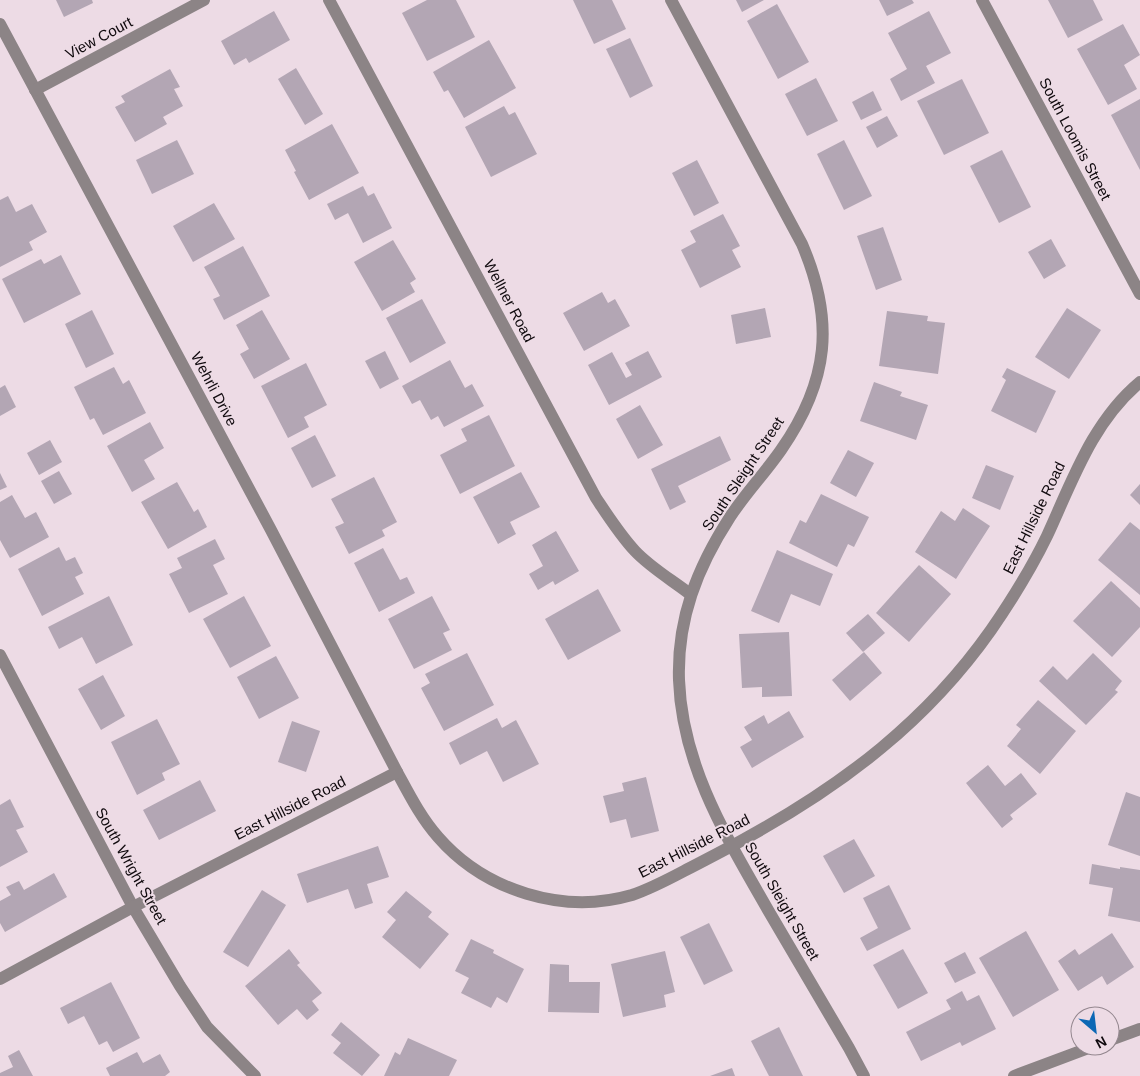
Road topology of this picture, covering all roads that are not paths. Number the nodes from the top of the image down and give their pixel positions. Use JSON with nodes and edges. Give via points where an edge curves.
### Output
{"nodes":[{"id":1,"x":204,"y":0,"type":"edge"},
{"id":2,"x":329,"y":0,"type":"edge"},
{"id":3,"x":671,"y":0,"type":"edge"},
{"id":4,"x":982,"y":0,"type":"edge"},
{"id":5,"x":0,"y":24,"type":"edge"},
{"id":6,"x":36,"y":90,"type":"junction"},
{"id":7,"x":1140,"y":294,"type":"edge"},
{"id":8,"x":1140,"y":382,"type":"edge"},
{"id":9,"x":690,"y":594,"type":"junction"},
{"id":10,"x":0,"y":655,"type":"edge"},
{"id":11,"x":396,"y":772,"type":"junction"},
{"id":12,"x":731,"y":846,"type":"junction"},
{"id":13,"x":133,"y":907,"type":"junction"},
{"id":14,"x":0,"y":979,"type":"edge"},
{"id":15,"x":1140,"y":1028,"type":"edge"},
{"id":16,"x":1120,"y":1036,"type":"edge"},
{"id":17,"x":1070,"y":1055,"type":"edge"},
{"id":18,"x":255,"y":1076,"type":"edge"},
{"id":19,"x":864,"y":1076,"type":"edge"},
{"id":20,"x":1014,"y":1076,"type":"edge"}],
"edges":[{"from":1,"to":6,"type":"street","name":"View Court"},
{"from":2,"to":9,"type":"street","name":"Wellner Road","via":[[596,498],[635,551]]},
{"from":3,"to":9,"type":"street","name":"South Sleight Street","via":[[802,244],[819,292],[824,343],[814,390],[804,412],[782,449],[730,517]]},
{"from":4,"to":7,"type":"street","name":"South Loomis Street"},
{"from":5,"to":6,"type":"street","name":"Wehrli Drive"},
{"from":6,"to":11,"type":"street","name":"Wehrli Drive"},
{"from":8,"to":12,"type":"street","name":"East Hillside Road","via":[[1113,409],[1089,445],[1027,573],[990,631],[945,687],[910,724],[847,776]]},
{"from":9,"to":12,"type":"street","name":"South Sleight Street","via":[[681,641],[682,717],[691,756]]},
{"from":10,"to":13,"type":"street","name":"South Wright Street"},
{"from":11,"to":12,"type":"street","name":"East Hillside Road","via":[[427,822],[454,854],[482,874],[514,890],[544,899],[589,902],[617,899],[653,887]]},
{"from":11,"to":13,"type":"street","name":"East Hillside Road"},
{"from":12,"to":19,"type":"street","name":"South Sleight Street"},
{"from":13,"to":14,"type":"street","name":"East Hillside Road"},
{"from":13,"to":18,"type":"street","name":"South Wright Street","via":[[207,1027]]},
{"from":15,"to":16,"type":"street"},
{"from":17,"to":20,"type":"street"}]}
